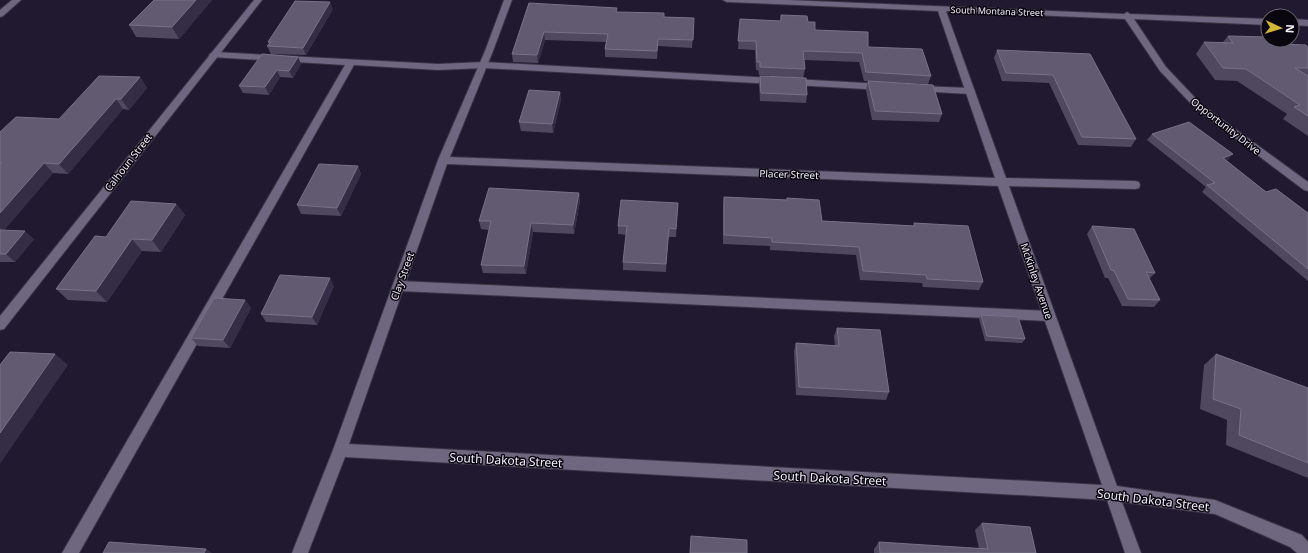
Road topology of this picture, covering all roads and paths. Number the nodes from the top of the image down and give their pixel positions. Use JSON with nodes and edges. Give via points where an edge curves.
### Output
{"nodes":[{"id":1,"x":16,"y":0,"type":"edge"},
{"id":2,"x":258,"y":0,"type":"edge"},
{"id":3,"x":508,"y":0,"type":"edge"},
{"id":4,"x":727,"y":0,"type":"edge"},
{"id":5,"x":941,"y":9,"type":"junction"},
{"id":6,"x":0,"y":14,"type":"edge"},
{"id":7,"x":1127,"y":15,"type":"junction"},
{"id":8,"x":1260,"y":22,"type":"edge"},
{"id":9,"x":214,"y":55,"type":"junction"},
{"id":10,"x":351,"y":62,"type":"junction"},
{"id":11,"x":484,"y":65,"type":"junction"},
{"id":12,"x":890,"y":87,"type":"edge"},
{"id":13,"x":906,"y":88,"type":"edge"},
{"id":14,"x":970,"y":91,"type":"junction"},
{"id":15,"x":444,"y":160,"type":"junction"},
{"id":16,"x":1003,"y":182,"type":"junction"},
{"id":17,"x":1136,"y":185,"type":"dead end"},
{"id":18,"x":1308,"y":187,"type":"edge"},
{"id":19,"x":399,"y":286,"type":"junction"},
{"id":20,"x":1049,"y":316,"type":"junction"},
{"id":21,"x":0,"y":325,"type":"edge"},
{"id":22,"x":340,"y":450,"type":"junction"},
{"id":23,"x":1112,"y":493,"type":"junction"},
{"id":24,"x":70,"y":553,"type":"edge"},
{"id":25,"x":300,"y":553,"type":"edge"},
{"id":26,"x":1133,"y":553,"type":"edge"},
{"id":27,"x":1308,"y":553,"type":"edge"}],
"edges":[{"from":1,"to":6,"type":"street"},
{"from":2,"to":9,"type":"street","name":"Calhoun Street"},
{"from":3,"to":11,"type":"street","name":"Clay Street"},
{"from":4,"to":5,"type":"street","name":"South Montana Street"},
{"from":5,"to":7,"type":"street","name":"South Montana Street"},
{"from":5,"to":14,"type":"street","name":"McKinley Avenue"},
{"from":7,"to":8,"type":"street","name":"South Montana Street"},
{"from":7,"to":18,"type":"street","name":"Opportunity Drive","via":[[1163,69],[1198,106]]},
{"from":9,"to":10,"type":"street"},
{"from":9,"to":21,"type":"street","name":"Calhoun Street"},
{"from":10,"to":11,"type":"street","via":[[438,66]]},
{"from":10,"to":24,"type":"street"},
{"from":11,"to":12,"type":"street"},
{"from":11,"to":15,"type":"street","name":"Clay Street"},
{"from":13,"to":14,"type":"street"},
{"from":14,"to":16,"type":"street","name":"McKinley Avenue"},
{"from":15,"to":16,"type":"street","name":"Placer Street"},
{"from":15,"to":19,"type":"street","name":"Clay Street"},
{"from":16,"to":17,"type":"street","name":"Placer Street"},
{"from":16,"to":20,"type":"street","name":"McKinley Avenue"},
{"from":19,"to":20,"type":"street"},
{"from":19,"to":22,"type":"street","name":"Clay Street"},
{"from":20,"to":23,"type":"street","name":"McKinley Avenue"},
{"from":22,"to":23,"type":"street","name":"South Dakota Street"},
{"from":22,"to":25,"type":"street","name":"Clay Street"},
{"from":23,"to":26,"type":"street","name":"McKinley Avenue"},
{"from":23,"to":27,"type":"street","name":"South Dakota Street","via":[[1215,507],[1296,541]]}]}
